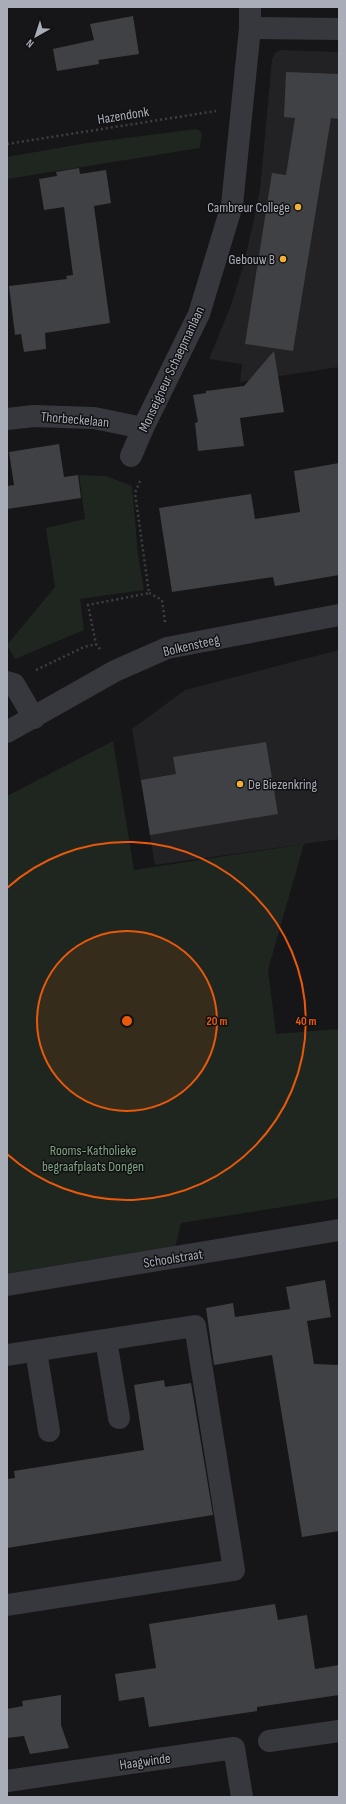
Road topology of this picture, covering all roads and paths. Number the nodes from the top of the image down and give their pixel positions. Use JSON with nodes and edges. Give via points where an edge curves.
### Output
{"nodes":[{"id":1,"x":250,"y":7,"type":"edge"},
{"id":2,"x":250,"y":28,"type":"junction"},
{"id":3,"x":339,"y":29,"type":"edge"},
{"id":4,"x":241,"y":106,"type":"junction"},
{"id":5,"x":7,"y":144,"type":"edge"},
{"id":6,"x":7,"y":419,"type":"edge"},
{"id":7,"x":143,"y":428,"type":"junction"},
{"id":8,"x":131,"y":456,"type":"joint"},
{"id":9,"x":149,"y":593,"type":"junction"},
{"id":10,"x":339,"y":615,"type":"edge"},
{"id":11,"x":167,"y":648,"type":"junction"},
{"id":12,"x":11,"y":683,"type":"edge"},
{"id":13,"x":34,"y":718,"type":"junction"},
{"id":14,"x":7,"y":732,"type":"edge"},
{"id":15,"x":339,"y":1230,"type":"edge"},
{"id":16,"x":7,"y":1285,"type":"edge"},
{"id":17,"x":106,"y":1340,"type":"junction"},
{"id":18,"x":36,"y":1351,"type":"junction"},
{"id":19,"x":7,"y":1355,"type":"edge"},
{"id":20,"x":118,"y":1418,"type":"dead end"},
{"id":21,"x":49,"y":1431,"type":"dead end"},
{"id":22,"x":7,"y":1605,"type":"edge"},
{"id":23,"x":339,"y":1731,"type":"edge"},
{"id":24,"x":269,"y":1742,"type":"dead end"},
{"id":25,"x":7,"y":1781,"type":"edge"},
{"id":26,"x":242,"y":1797,"type":"edge"}],
"edges":[{"from":1,"to":2,"type":"street","name":"Monseigneur Schaepmanlaan"},
{"from":2,"to":3,"type":"street"},
{"from":2,"to":4,"type":"street","name":"Monseigneur Schaepmanlaan"},
{"from":4,"to":5,"type":"path","name":"Hazendonk"},
{"from":4,"to":7,"type":"street","name":"Monseigneur Schaepmanlaan","via":[[232,205],[199,314]]},
{"from":6,"to":7,"type":"street","name":"Thorbeckelaan","via":[[34,416],[94,418]]},
{"from":7,"to":8,"type":"street","name":"Monseigneur Schaepmanlaan"},
{"from":8,"to":9,"type":"path","via":[[144,470],[135,493]]},
{"from":9,"to":11,"type":"path","via":[[162,600]]},
{"from":9,"to":12,"type":"path","via":[[88,605],[96,644],[84,647]]},
{"from":10,"to":11,"type":"street","name":"Bolkensteeg"},
{"from":11,"to":13,"type":"street","name":"Bolkensteeg","via":[[115,671]]},
{"from":12,"to":13,"type":"street"},
{"from":13,"to":14,"type":"street","name":"Bolkensteeg"},
{"from":15,"to":16,"type":"street","name":"Schoolstraat"},
{"from":17,"to":18,"type":"street"},
{"from":17,"to":20,"type":"street"},
{"from":17,"to":22,"type":"street","via":[[195,1326],[234,1570]]},
{"from":18,"to":19,"type":"street"},
{"from":18,"to":21,"type":"street"},
{"from":23,"to":24,"type":"street"},
{"from":25,"to":26,"type":"street","name":"Haagwinde","via":[[234,1748]]}]}
